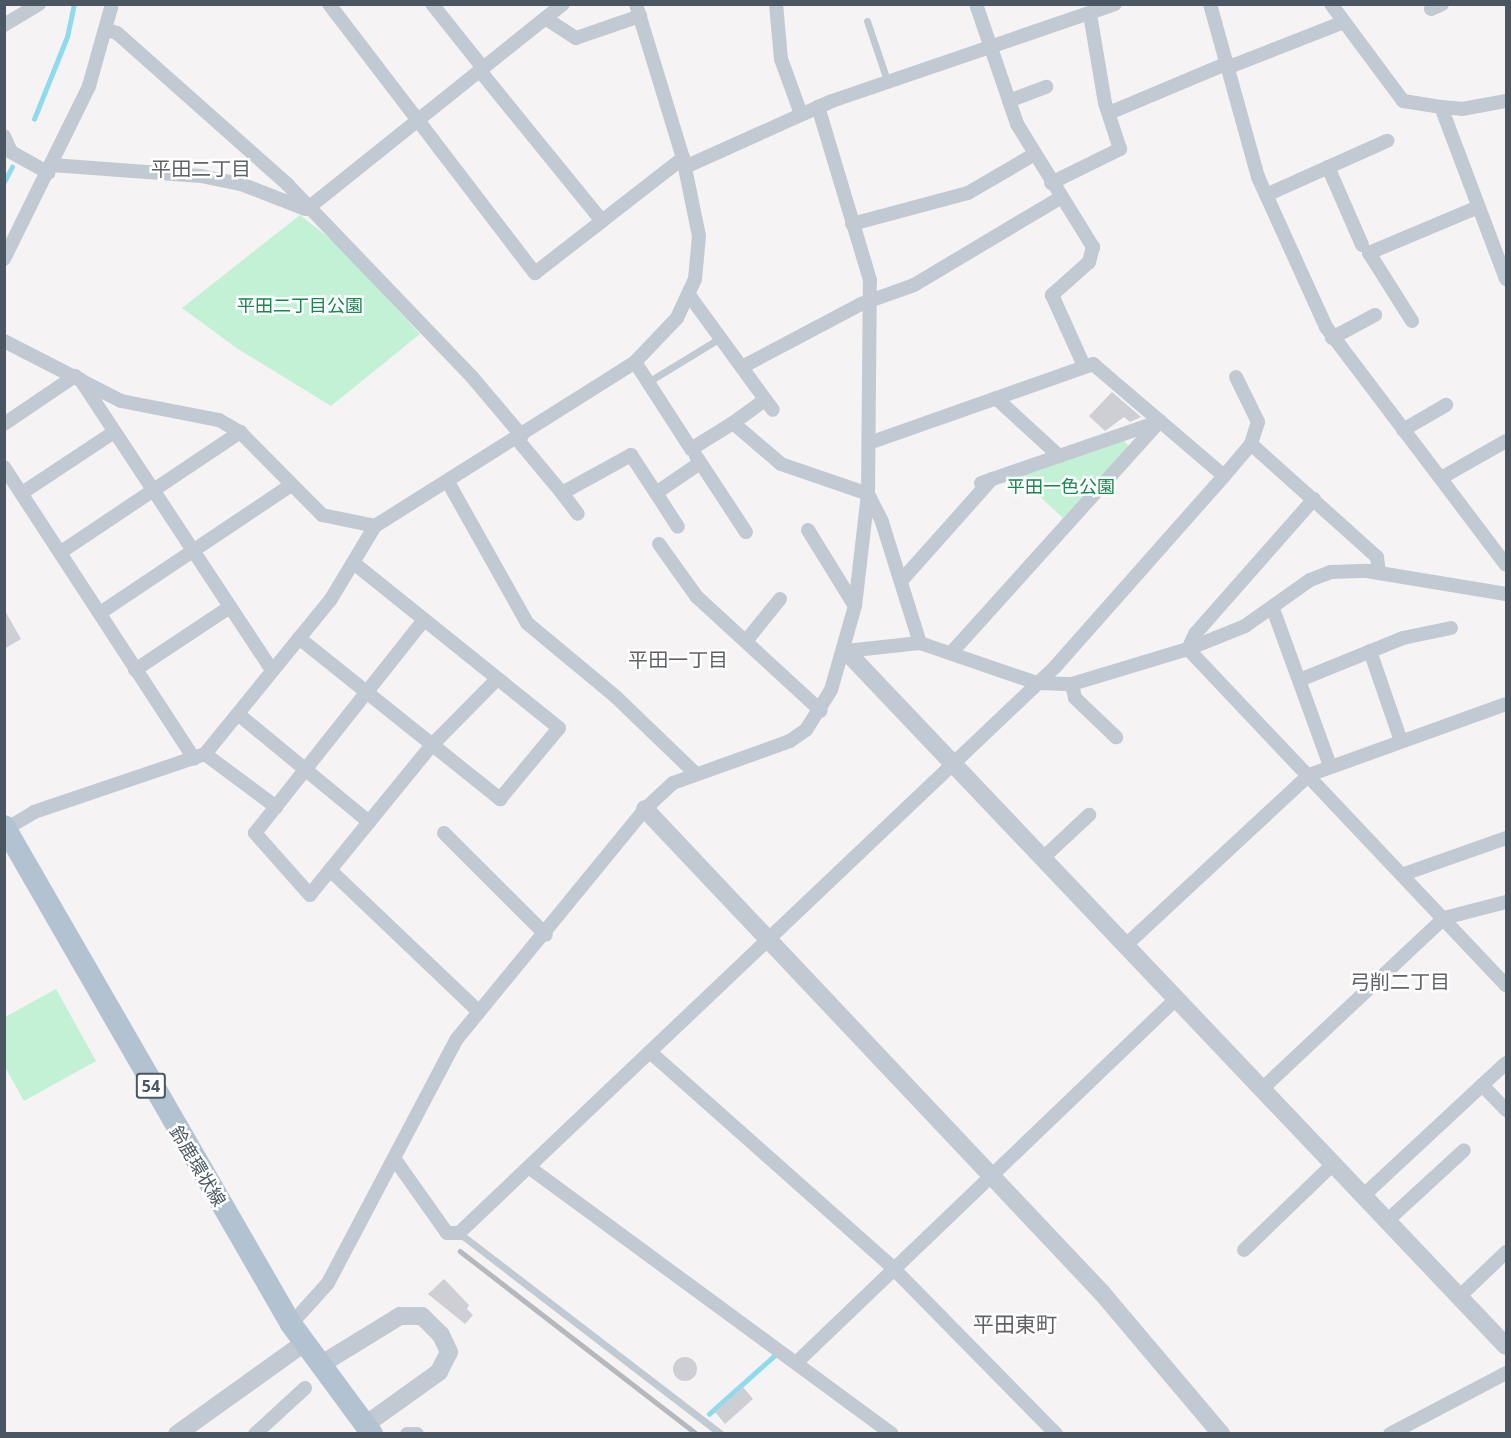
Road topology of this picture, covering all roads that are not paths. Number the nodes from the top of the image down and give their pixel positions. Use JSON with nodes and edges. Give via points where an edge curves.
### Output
{"nodes":[{"id":1,"x":39,"y":4,"type":"edge"},
{"id":2,"x":112,"y":4,"type":"edge"},
{"id":3,"x":329,"y":4,"type":"edge"},
{"id":4,"x":432,"y":4,"type":"edge"},
{"id":5,"x":562,"y":4,"type":"edge"},
{"id":6,"x":776,"y":4,"type":"edge"},
{"id":7,"x":976,"y":4,"type":"edge"},
{"id":8,"x":1115,"y":4,"type":"edge"},
{"id":9,"x":1210,"y":4,"type":"edge"},
{"id":10,"x":1331,"y":4,"type":"edge"},
{"id":11,"x":638,"y":10,"type":"edge"},
{"id":12,"x":1085,"y":11,"type":"edge"},
{"id":13,"x":546,"y":18,"type":"junction"},
{"id":14,"x":867,"y":21,"type":"dead end"},
{"id":15,"x":1341,"y":23,"type":"junction"},
{"id":16,"x":4,"y":25,"type":"edge"},
{"id":17,"x":107,"y":30,"type":"junction"},
{"id":18,"x":989,"y":45,"type":"junction"},
{"id":19,"x":1228,"y":65,"type":"junction"},
{"id":20,"x":482,"y":70,"type":"junction"},
{"id":21,"x":887,"y":80,"type":"junction"},
{"id":22,"x":1046,"y":87,"type":"dead end"},
{"id":23,"x":1009,"y":101,"type":"junction"},
{"id":24,"x":1506,"y":101,"type":"edge"},
{"id":25,"x":818,"y":107,"type":"junction"},
{"id":26,"x":1441,"y":107,"type":"junction"},
{"id":27,"x":1109,"y":113,"type":"junction"},
{"id":28,"x":801,"y":114,"type":"junction"},
{"id":29,"x":416,"y":120,"type":"junction"},
{"id":30,"x":4,"y":135,"type":"edge"},
{"id":31,"x":1387,"y":141,"type":"dead end"},
{"id":32,"x":1033,"y":154,"type":"junction"},
{"id":33,"x":684,"y":163,"type":"junction"},
{"id":34,"x":1328,"y":167,"type":"junction"},
{"id":35,"x":50,"y":169,"type":"junction"},
{"id":36,"x":1051,"y":183,"type":"junction"},
{"id":37,"x":1266,"y":195,"type":"junction"},
{"id":38,"x":1060,"y":198,"type":"junction"},
{"id":39,"x":1476,"y":208,"type":"junction"},
{"id":40,"x":307,"y":210,"type":"junction"},
{"id":41,"x":602,"y":221,"type":"junction"},
{"id":42,"x":852,"y":224,"type":"junction"},
{"id":43,"x":1362,"y":245,"type":"dead end"},
{"id":44,"x":4,"y":259,"type":"edge"},
{"id":45,"x":1506,"y":279,"type":"edge"},
{"id":46,"x":689,"y":295,"type":"junction"},
{"id":47,"x":869,"y":303,"type":"junction"},
{"id":48,"x":1376,"y":315,"type":"dead end"},
{"id":49,"x":1412,"y":321,"type":"dead end"},
{"id":50,"x":720,"y":338,"type":"junction"},
{"id":51,"x":1332,"y":338,"type":"junction"},
{"id":52,"x":4,"y":341,"type":"edge"},
{"id":53,"x":635,"y":362,"type":"junction"},
{"id":54,"x":1084,"y":366,"type":"junction"},
{"id":55,"x":741,"y":367,"type":"junction"},
{"id":56,"x":1236,"y":376,"type":"dead end"},
{"id":57,"x":78,"y":377,"type":"junction"},
{"id":58,"x":648,"y":382,"type":"junction"},
{"id":59,"x":996,"y":398,"type":"junction"},
{"id":60,"x":1446,"y":405,"type":"dead end"},
{"id":61,"x":1160,"y":421,"type":"junction"},
{"id":62,"x":733,"y":423,"type":"junction"},
{"id":63,"x":4,"y":424,"type":"edge"},
{"id":64,"x":1403,"y":429,"type":"junction"},
{"id":65,"x":114,"y":432,"type":"junction"},
{"id":66,"x":240,"y":432,"type":"junction"},
{"id":67,"x":519,"y":437,"type":"junction"},
{"id":68,"x":1506,"y":441,"type":"edge"},
{"id":69,"x":869,"y":443,"type":"junction"},
{"id":70,"x":1251,"y":444,"type":"junction"},
{"id":71,"x":692,"y":449,"type":"junction"},
{"id":72,"x":1059,"y":456,"type":"junction"},
{"id":73,"x":700,"y":464,"type":"junction"},
{"id":74,"x":4,"y":467,"type":"edge"},
{"id":75,"x":1224,"y":476,"type":"junction"},
{"id":76,"x":1441,"y":478,"type":"junction"},
{"id":77,"x":448,"y":482,"type":"junction"},
{"id":78,"x":290,"y":486,"type":"junction"},
{"id":79,"x":152,"y":490,"type":"junction"},
{"id":80,"x":22,"y":493,"type":"junction"},
{"id":81,"x":562,"y":493,"type":"junction"},
{"id":82,"x":656,"y":494,"type":"junction"},
{"id":83,"x":868,"y":494,"type":"junction"},
{"id":84,"x":1314,"y":499,"type":"junction"},
{"id":85,"x":578,"y":514,"type":"dead end"},
{"id":86,"x":375,"y":526,"type":"junction"},
{"id":87,"x":678,"y":527,"type":"dead end"},
{"id":88,"x":808,"y":530,"type":"dead end"},
{"id":89,"x":746,"y":532,"type":"dead end"},
{"id":90,"x":659,"y":544,"type":"dead end"},
{"id":91,"x":192,"y":550,"type":"junction"},
{"id":92,"x":61,"y":552,"type":"junction"},
{"id":93,"x":354,"y":563,"type":"junction"},
{"id":94,"x":1506,"y":565,"type":"edge"},
{"id":95,"x":1379,"y":573,"type":"junction"},
{"id":96,"x":901,"y":581,"type":"junction"},
{"id":97,"x":1506,"y":594,"type":"edge"},
{"id":98,"x":780,"y":599,"type":"dead end"},
{"id":99,"x":855,"y":606,"type":"junction"},
{"id":100,"x":230,"y":607,"type":"junction"},
{"id":101,"x":1273,"y":609,"type":"junction"},
{"id":102,"x":100,"y":613,"type":"junction"},
{"id":103,"x":424,"y":620,"type":"junction"},
{"id":104,"x":1451,"y":628,"type":"dead end"},
{"id":105,"x":299,"y":638,"type":"junction"},
{"id":106,"x":746,"y":640,"type":"junction"},
{"id":107,"x":920,"y":643,"type":"junction"},
{"id":108,"x":1188,"y":649,"type":"junction"},
{"id":109,"x":846,"y":651,"type":"junction"},
{"id":110,"x":1370,"y":651,"type":"junction"},
{"id":111,"x":952,"y":652,"type":"junction"},
{"id":112,"x":135,"y":669,"type":"junction"},
{"id":113,"x":272,"y":670,"type":"junction"},
{"id":114,"x":496,"y":679,"type":"junction"},
{"id":115,"x":1302,"y":679,"type":"junction"},
{"id":116,"x":1037,"y":683,"type":"junction"},
{"id":117,"x":1072,"y":684,"type":"junction"},
{"id":118,"x":366,"y":694,"type":"junction"},
{"id":119,"x":1506,"y":704,"type":"edge"},
{"id":120,"x":821,"y":711,"type":"junction"},
{"id":121,"x":238,"y":714,"type":"junction"},
{"id":122,"x":1116,"y":737,"type":"dead end"},
{"id":123,"x":1401,"y":741,"type":"junction"},
{"id":124,"x":431,"y":746,"type":"junction"},
{"id":125,"x":199,"y":756,"type":"junction"},
{"id":126,"x":956,"y":762,"type":"junction"},
{"id":127,"x":1330,"y":766,"type":"junction"},
{"id":128,"x":306,"y":770,"type":"junction"},
{"id":129,"x":696,"y":774,"type":"junction"},
{"id":130,"x":1309,"y":774,"type":"junction"},
{"id":131,"x":276,"y":807,"type":"junction"},
{"id":132,"x":645,"y":809,"type":"junction"},
{"id":133,"x":1089,"y":814,"type":"dead end"},
{"id":134,"x":369,"y":822,"type":"junction"},
{"id":135,"x":5,"y":827,"type":"edge"},
{"id":136,"x":444,"y":832,"type":"dead end"},
{"id":137,"x":1506,"y":837,"type":"edge"},
{"id":138,"x":1044,"y":857,"type":"junction"},
{"id":139,"x":330,"y":870,"type":"junction"},
{"id":140,"x":1404,"y":874,"type":"junction"},
{"id":141,"x":1506,"y":902,"type":"edge"},
{"id":142,"x":1444,"y":918,"type":"junction"},
{"id":143,"x":546,"y":935,"type":"junction"},
{"id":144,"x":771,"y":938,"type":"junction"},
{"id":145,"x":1126,"y":945,"type":"junction"},
{"id":146,"x":1505,"y":982,"type":"edge"},
{"id":147,"x":1176,"y":999,"type":"junction"},
{"id":148,"x":478,"y":1011,"type":"junction"},
{"id":149,"x":650,"y":1052,"type":"junction"},
{"id":150,"x":1506,"y":1063,"type":"edge"},
{"id":151,"x":1482,"y":1085,"type":"junction"},
{"id":152,"x":1263,"y":1088,"type":"junction"},
{"id":153,"x":1506,"y":1110,"type":"edge"},
{"id":154,"x":1464,"y":1150,"type":"dead end"},
{"id":155,"x":396,"y":1161,"type":"junction"},
{"id":156,"x":1335,"y":1163,"type":"junction"},
{"id":157,"x":530,"y":1167,"type":"junction"},
{"id":158,"x":992,"y":1176,"type":"junction"},
{"id":159,"x":1364,"y":1195,"type":"junction"},
{"id":160,"x":1388,"y":1220,"type":"junction"},
{"id":161,"x":459,"y":1233,"type":"junction"},
{"id":162,"x":1244,"y":1250,"type":"dead end"},
{"id":163,"x":1506,"y":1252,"type":"edge"},
{"id":164,"x":893,"y":1268,"type":"junction"},
{"id":165,"x":1460,"y":1296,"type":"junction"},
{"id":166,"x":298,"y":1334,"type":"junction"},
{"id":167,"x":1506,"y":1346,"type":"edge"},
{"id":168,"x":796,"y":1363,"type":"junction"},
{"id":169,"x":320,"y":1365,"type":"junction"},
{"id":170,"x":1506,"y":1373,"type":"edge"},
{"id":171,"x":305,"y":1388,"type":"dead end"},
{"id":172,"x":368,"y":1429,"type":"edge"},
{"id":173,"x":177,"y":1434,"type":"edge"},
{"id":174,"x":255,"y":1434,"type":"edge"},
{"id":175,"x":407,"y":1434,"type":"edge"},
{"id":176,"x":417,"y":1434,"type":"edge"},
{"id":177,"x":721,"y":1434,"type":"edge"},
{"id":178,"x":892,"y":1434,"type":"edge"},
{"id":179,"x":1056,"y":1434,"type":"edge"},
{"id":180,"x":1221,"y":1434,"type":"edge"},
{"id":181,"x":1390,"y":1434,"type":"edge"}],
"edges":[{"from":1,"to":16,"type":"street"},
{"from":2,"to":17,"type":"street"},
{"from":3,"to":29,"type":"street"},
{"from":4,"to":20,"type":"street"},
{"from":5,"to":13,"type":"street"},
{"from":6,"to":28,"type":"street","via":[[781,59]]},
{"from":7,"to":18,"type":"street"},
{"from":8,"to":12,"type":"street"},
{"from":9,"to":19,"type":"street"},
{"from":10,"to":15,"type":"street"},
{"from":11,"to":13,"type":"street","via":[[576,38]]},
{"from":11,"to":33,"type":"street"},
{"from":12,"to":18,"type":"street"},
{"from":12,"to":27,"type":"street"},
{"from":13,"to":20,"type":"street"},
{"from":14,"to":21,"type":"lane"},
{"from":15,"to":19,"type":"street"},
{"from":15,"to":26,"type":"street","via":[[1403,101]]},
{"from":17,"to":35,"type":"street","via":[[89,86]]},
{"from":17,"to":40,"type":"street","via":[[117,33],[288,184]]},
{"from":18,"to":21,"type":"street"},
{"from":18,"to":23,"type":"street"},
{"from":19,"to":27,"type":"street"},
{"from":19,"to":37,"type":"street"},
{"from":20,"to":29,"type":"street"},
{"from":20,"to":41,"type":"street"},
{"from":21,"to":25,"type":"street"},
{"from":22,"to":23,"type":"street"},
{"from":23,"to":32,"type":"street"},
{"from":24,"to":26,"type":"street","via":[[1462,109]]},
{"from":25,"to":28,"type":"street"},
{"from":25,"to":42,"type":"street"},
{"from":26,"to":39,"type":"street"},
{"from":27,"to":36,"type":"street","via":[[1120,149]]},
{"from":28,"to":33,"type":"street"},
{"from":29,"to":40,"type":"street"},
{"from":29,"to":41,"type":"street","via":[[535,273]]},
{"from":30,"to":35,"type":"street","via":[[11,152]]},
{"from":31,"to":34,"type":"street"},
{"from":32,"to":36,"type":"street"},
{"from":32,"to":42,"type":"street","via":[[968,193]]},
{"from":33,"to":41,"type":"street"},
{"from":33,"to":46,"type":"street","via":[[699,237]]},
{"from":34,"to":37,"type":"street"},
{"from":34,"to":43,"type":"street"},
{"from":35,"to":40,"type":"street","via":[[201,176],[241,184]]},
{"from":35,"to":44,"type":"street"},
{"from":36,"to":38,"type":"street"},
{"from":37,"to":51,"type":"street"},
{"from":38,"to":47,"type":"street","via":[[914,285]]},
{"from":38,"to":54,"type":"street","via":[[1093,247],[1089,262],[1052,296]]},
{"from":39,"to":45,"type":"street"},
{"from":39,"to":49,"type":"street","via":[[1369,253]]},
{"from":40,"to":67,"type":"street","via":[[448,351]]},
{"from":42,"to":47,"type":"street","via":[[870,280]]},
{"from":46,"to":50,"type":"street"},
{"from":46,"to":53,"type":"street","via":[[658,342]]},
{"from":47,"to":55,"type":"street"},
{"from":47,"to":69,"type":"street"},
{"from":48,"to":51,"type":"street"},
{"from":50,"to":55,"type":"street"},
{"from":50,"to":58,"type":"lane"},
{"from":51,"to":64,"type":"street"},
{"from":52,"to":57,"type":"street"},
{"from":53,"to":58,"type":"street"},
{"from":53,"to":67,"type":"street"},
{"from":54,"to":59,"type":"street"},
{"from":54,"to":61,"type":"street","via":[[1099,367]]},
{"from":55,"to":62,"type":"street","via":[[769,405]]},
{"from":56,"to":70,"type":"street","via":[[1258,422]]},
{"from":57,"to":63,"type":"street"},
{"from":57,"to":65,"type":"street"},
{"from":57,"to":66,"type":"street","via":[[121,401],[212,418]]},
{"from":58,"to":71,"type":"street"},
{"from":59,"to":69,"type":"street"},
{"from":59,"to":72,"type":"street"},
{"from":60,"to":64,"type":"street"},
{"from":61,"to":72,"type":"street"},
{"from":61,"to":75,"type":"street"},
{"from":61,"to":111,"type":"street"},
{"from":62,"to":71,"type":"street"},
{"from":62,"to":83,"type":"street","via":[[781,464]]},
{"from":64,"to":76,"type":"street"},
{"from":65,"to":79,"type":"street"},
{"from":65,"to":80,"type":"street"},
{"from":66,"to":78,"type":"street"},
{"from":66,"to":79,"type":"street"},
{"from":67,"to":77,"type":"street"},
{"from":67,"to":81,"type":"street"},
{"from":68,"to":76,"type":"street"},
{"from":69,"to":83,"type":"street"},
{"from":70,"to":75,"type":"street"},
{"from":70,"to":84,"type":"street"},
{"from":71,"to":73,"type":"street"},
{"from":72,"to":96,"type":"street","via":[[986,481]]},
{"from":73,"to":82,"type":"street"},
{"from":73,"to":89,"type":"street"},
{"from":74,"to":80,"type":"street"},
{"from":75,"to":116,"type":"street"},
{"from":76,"to":94,"type":"street"},
{"from":77,"to":86,"type":"street"},
{"from":77,"to":129,"type":"street","via":[[528,623],[616,697]]},
{"from":78,"to":86,"type":"street","via":[[322,515]]},
{"from":78,"to":91,"type":"street"},
{"from":79,"to":91,"type":"street"},
{"from":79,"to":92,"type":"street"},
{"from":80,"to":92,"type":"street"},
{"from":81,"to":82,"type":"street","via":[[631,455]]},
{"from":81,"to":85,"type":"street"},
{"from":82,"to":87,"type":"street"},
{"from":83,"to":96,"type":"street"},
{"from":83,"to":99,"type":"street"},
{"from":84,"to":95,"type":"street","via":[[1377,557]]},
{"from":84,"to":108,"type":"street","via":[[1195,634]]},
{"from":86,"to":93,"type":"street"},
{"from":88,"to":99,"type":"street"},
{"from":90,"to":106,"type":"street","via":[[697,597]]},
{"from":91,"to":100,"type":"street"},
{"from":91,"to":102,"type":"street"},
{"from":92,"to":102,"type":"street"},
{"from":93,"to":103,"type":"street"},
{"from":93,"to":105,"type":"street"},
{"from":95,"to":97,"type":"street"},
{"from":95,"to":101,"type":"street","via":[[1323,574]]},
{"from":96,"to":107,"type":"street"},
{"from":98,"to":106,"type":"street"},
{"from":99,"to":109,"type":"street"},
{"from":100,"to":112,"type":"street"},
{"from":100,"to":113,"type":"street"},
{"from":101,"to":108,"type":"street"},
{"from":101,"to":115,"type":"street"},
{"from":102,"to":112,"type":"street"},
{"from":103,"to":114,"type":"street"},
{"from":103,"to":118,"type":"street"},
{"from":104,"to":110,"type":"street"},
{"from":105,"to":113,"type":"street"},
{"from":105,"to":118,"type":"street"},
{"from":106,"to":120,"type":"street"},
{"from":107,"to":109,"type":"street"},
{"from":107,"to":111,"type":"street"},
{"from":108,"to":117,"type":"street"},
{"from":108,"to":130,"type":"street"},
{"from":109,"to":120,"type":"street"},
{"from":109,"to":126,"type":"street"},
{"from":110,"to":115,"type":"street"},
{"from":110,"to":123,"type":"street"},
{"from":111,"to":116,"type":"street"},
{"from":112,"to":125,"type":"street"},
{"from":113,"to":121,"type":"street"},
{"from":114,"to":124,"type":"street"},
{"from":114,"to":124,"type":"street","via":[[559,728],[500,799]]},
{"from":115,"to":127,"type":"street"},
{"from":116,"to":117,"type":"street"},
{"from":116,"to":126,"type":"street"},
{"from":117,"to":122,"type":"street","via":[[1075,698]]},
{"from":118,"to":124,"type":"street"},
{"from":118,"to":128,"type":"street"},
{"from":119,"to":123,"type":"street"},
{"from":120,"to":129,"type":"street","via":[[790,741]]},
{"from":121,"to":125,"type":"street"},
{"from":121,"to":128,"type":"street"},
{"from":123,"to":127,"type":"street"},
{"from":124,"to":134,"type":"street"},
{"from":125,"to":131,"type":"street"},
{"from":125,"to":135,"type":"street","via":[[34,812]]},
{"from":126,"to":138,"type":"street"},
{"from":126,"to":144,"type":"street"},
{"from":127,"to":130,"type":"street"},
{"from":128,"to":131,"type":"street"},
{"from":128,"to":134,"type":"street"},
{"from":129,"to":132,"type":"street","via":[[673,783]]},
{"from":130,"to":140,"type":"street"},
{"from":130,"to":145,"type":"street"},
{"from":131,"to":139,"type":"street","via":[[255,833],[310,895]]},
{"from":132,"to":143,"type":"street"},
{"from":132,"to":144,"type":"street"},
{"from":133,"to":138,"type":"street"},
{"from":134,"to":139,"type":"street"},
{"from":135,"to":166,"type":"main road","name":"鈴鹿環状線","number":"54"},
{"from":136,"to":143,"type":"street"},
{"from":137,"to":140,"type":"street"},
{"from":138,"to":145,"type":"street"},
{"from":139,"to":148,"type":"street"},
{"from":140,"to":142,"type":"street"},
{"from":141,"to":142,"type":"street"},
{"from":142,"to":146,"type":"street"},
{"from":142,"to":152,"type":"street"},
{"from":143,"to":148,"type":"street"},
{"from":144,"to":149,"type":"street"},
{"from":144,"to":158,"type":"street"},
{"from":145,"to":147,"type":"street"},
{"from":147,"to":152,"type":"street"},
{"from":147,"to":158,"type":"street"},
{"from":148,"to":155,"type":"street","via":[[456,1040]]},
{"from":149,"to":157,"type":"street"},
{"from":149,"to":164,"type":"street"},
{"from":150,"to":151,"type":"street"},
{"from":151,"to":153,"type":"street"},
{"from":151,"to":159,"type":"street"},
{"from":152,"to":156,"type":"street"},
{"from":154,"to":160,"type":"street"},
{"from":155,"to":161,"type":"street","via":[[447,1233]]},
{"from":155,"to":166,"type":"street"},
{"from":156,"to":159,"type":"street"},
{"from":156,"to":162,"type":"street"},
{"from":157,"to":161,"type":"street"},
{"from":157,"to":168,"type":"street"},
{"from":158,"to":164,"type":"street"},
{"from":158,"to":180,"type":"street","via":[[1172,1370]]},
{"from":159,"to":160,"type":"street"},
{"from":160,"to":165,"type":"street"},
{"from":161,"to":177,"type":"lane"},
{"from":163,"to":165,"type":"street"},
{"from":164,"to":168,"type":"street"},
{"from":164,"to":179,"type":"street"},
{"from":165,"to":167,"type":"street"},
{"from":166,"to":169,"type":"main road","name":"鈴鹿環状線","number":"54"},
{"from":166,"to":173,"type":"street"},
{"from":168,"to":178,"type":"street"},
{"from":169,"to":172,"type":"main road","name":"鈴鹿環状線","number":"54"},
{"from":169,"to":172,"type":"street","via":[[400,1316],[422,1316],[441,1335],[449,1352],[440,1372]]},
{"from":170,"to":181,"type":"street"},
{"from":171,"to":174,"type":"street"},
{"from":175,"to":176,"type":"street"}]}
